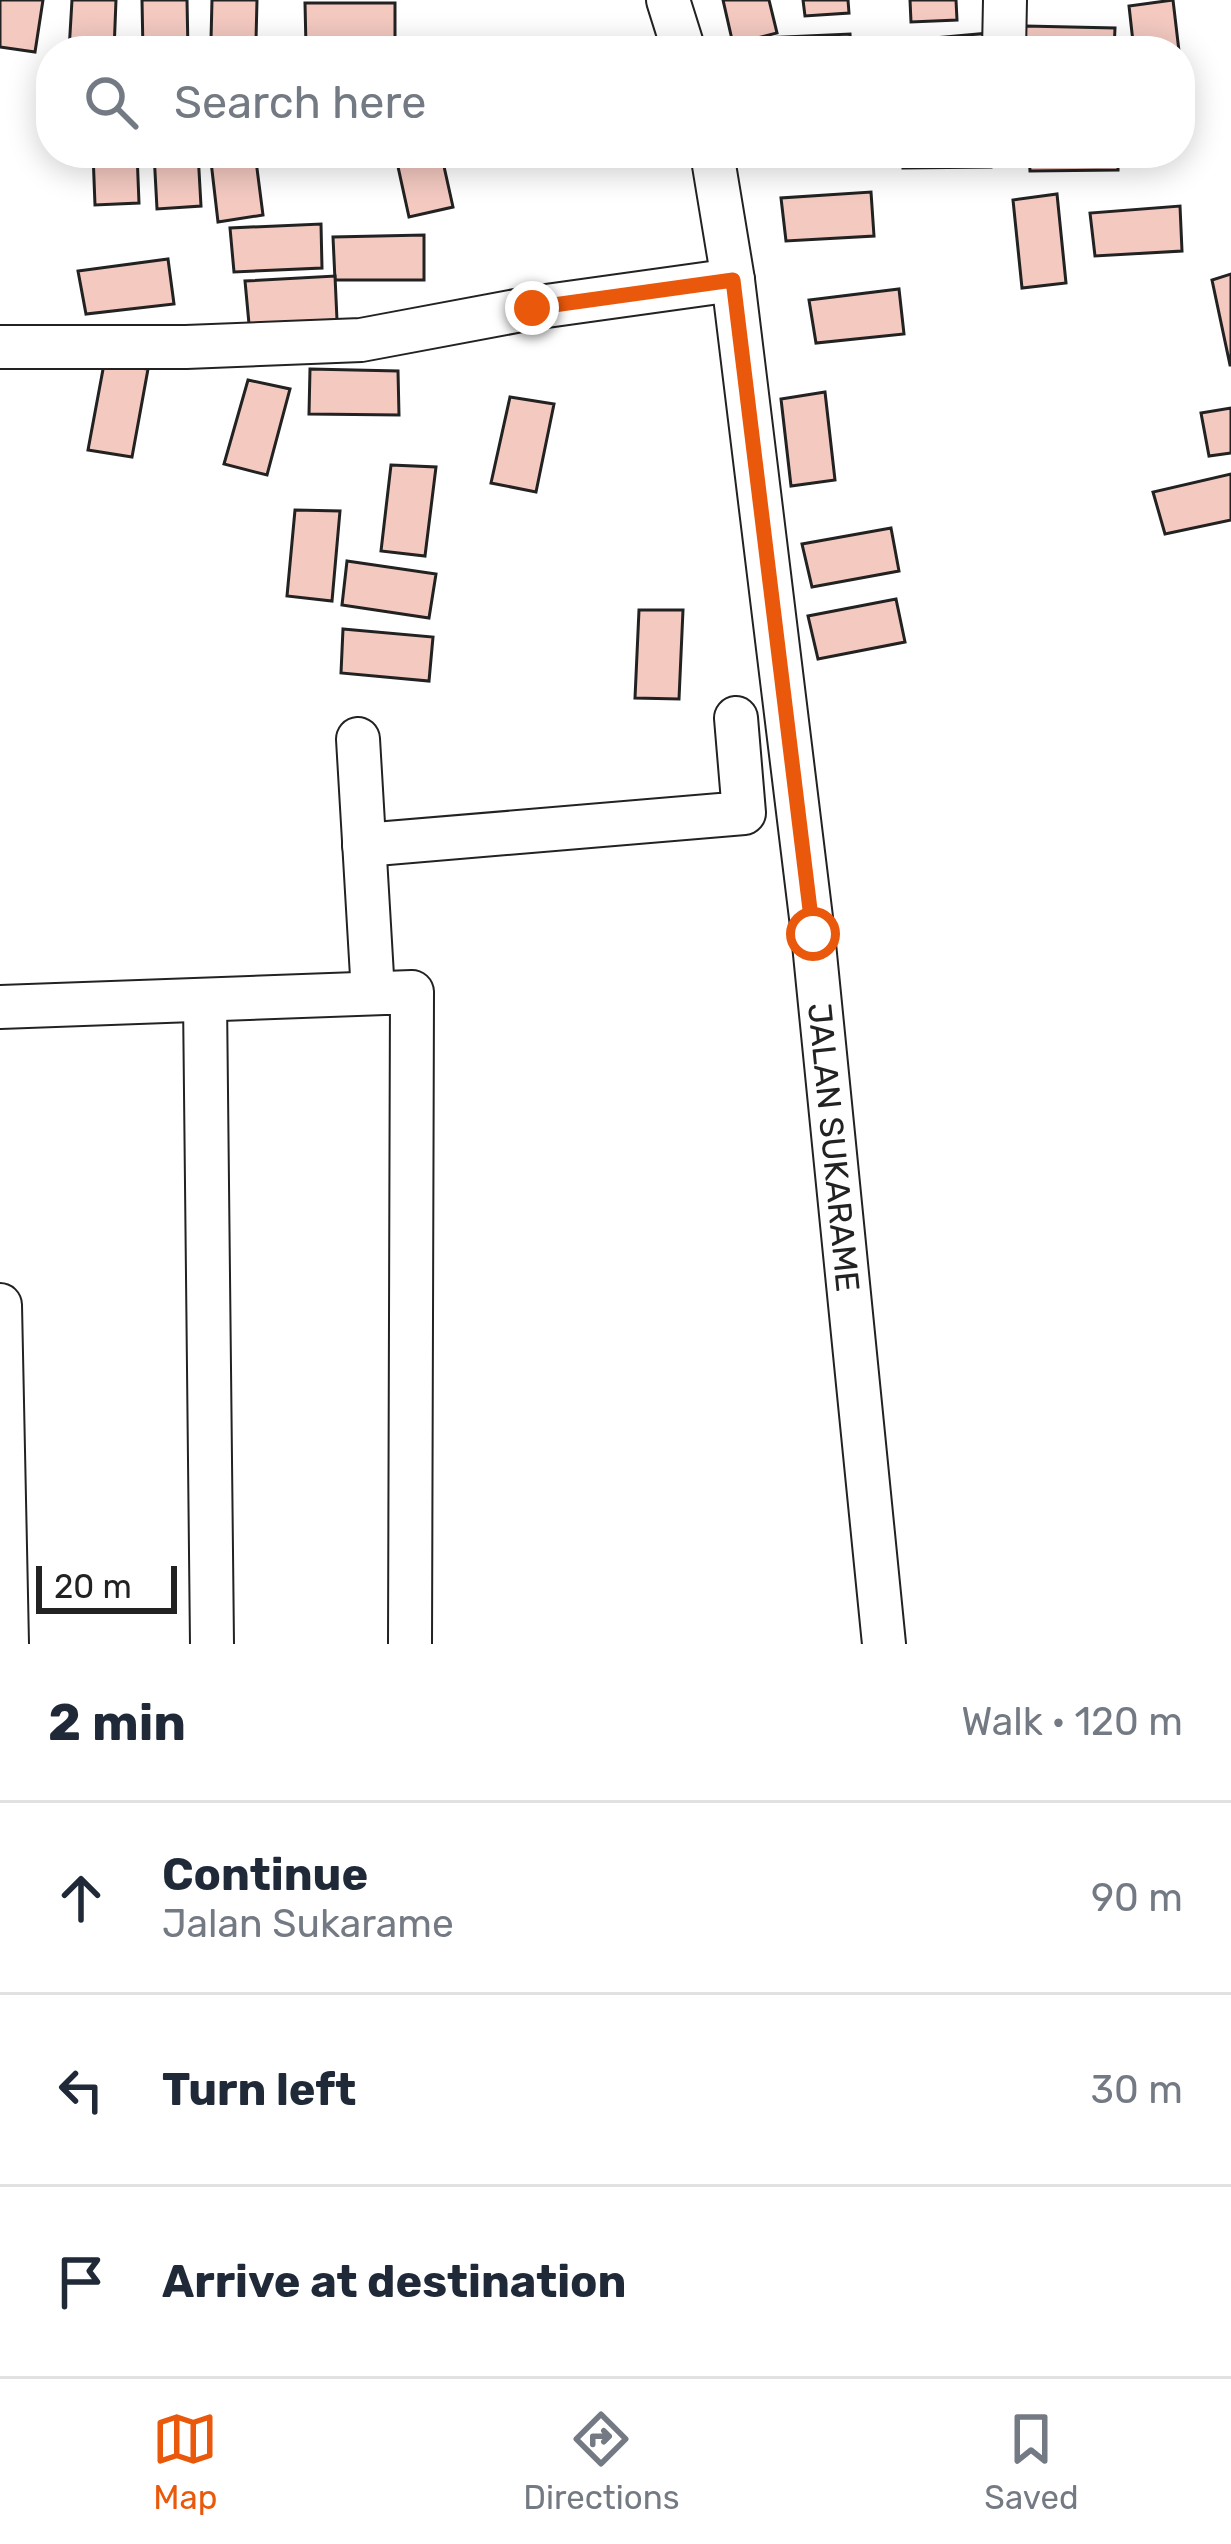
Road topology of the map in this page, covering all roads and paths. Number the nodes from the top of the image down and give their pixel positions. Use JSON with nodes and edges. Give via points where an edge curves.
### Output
{"nodes":[{"id":1,"x":668,"y":0,"type":"edge"},
{"id":2,"x":1005,"y":0,"type":"edge"},
{"id":3,"x":679,"y":36,"type":"edge"},
{"id":4,"x":1004,"y":36,"type":"edge"},
{"id":5,"x":714,"y":168,"type":"edge"},
{"id":6,"x":733,"y":280,"type":"junction"},
{"id":7,"x":0,"y":346,"type":"edge"},
{"id":8,"x":736,"y":718,"type":"dead end"},
{"id":9,"x":358,"y":740,"type":"dead end"},
{"id":10,"x":364,"y":844,"type":"junction"},
{"id":11,"x":373,"y":993,"type":"junction"},
{"id":12,"x":205,"y":1000,"type":"junction"},
{"id":13,"x":0,"y":1006,"type":"edge"},
{"id":14,"x":0,"y":1305,"type":"edge"},
{"id":15,"x":7,"y":1644,"type":"edge"},
{"id":16,"x":212,"y":1644,"type":"edge"},
{"id":17,"x":410,"y":1644,"type":"edge"},
{"id":18,"x":884,"y":1644,"type":"edge"}],
"edges":[{"from":1,"to":3,"type":"street"},
{"from":2,"to":4,"type":"street"},
{"from":5,"to":6,"type":"street","name":"JALAN SUKARAME"},
{"from":6,"to":7,"type":"street","via":[[361,340]]},
{"from":6,"to":18,"type":"street","name":"JALAN SUKARAME","via":[[813,934]]},
{"from":8,"to":10,"type":"street","via":[[744,813]]},
{"from":9,"to":10,"type":"street"},
{"from":10,"to":11,"type":"street"},
{"from":11,"to":12,"type":"street"},
{"from":11,"to":17,"type":"street","via":[[412,992]]},
{"from":12,"to":13,"type":"street"},
{"from":12,"to":16,"type":"street"},
{"from":14,"to":15,"type":"street"}]}
